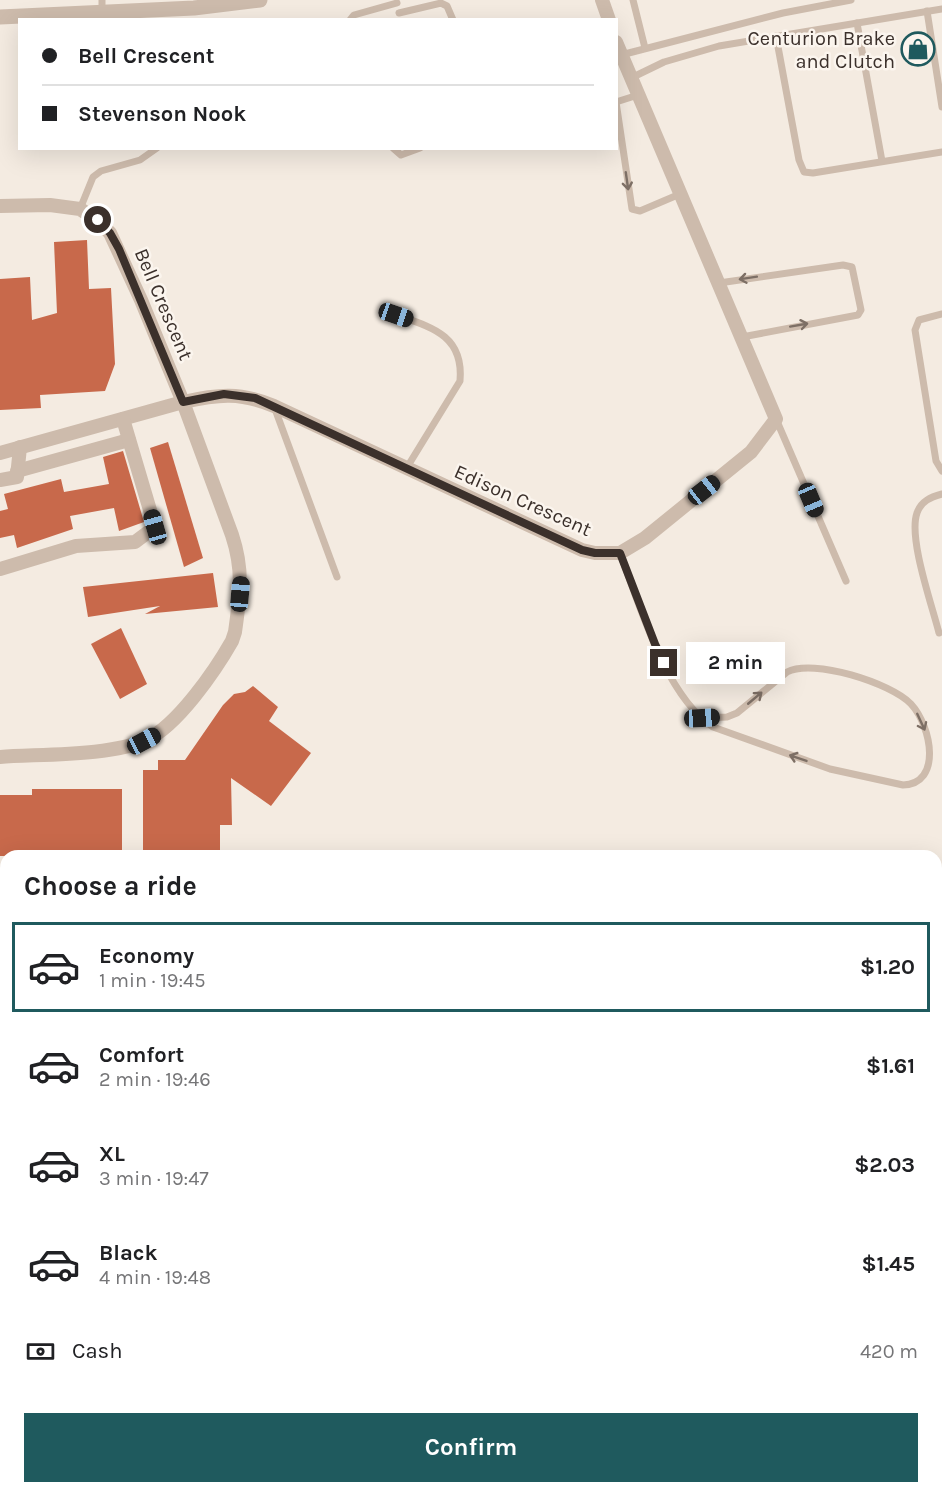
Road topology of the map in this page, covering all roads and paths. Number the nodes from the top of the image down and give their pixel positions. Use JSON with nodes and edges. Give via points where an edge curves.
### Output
{"nodes":[{"id":1,"x":260,"y":0,"type":"edge"},
{"id":2,"x":602,"y":0,"type":"edge"},
{"id":3,"x":633,"y":0,"type":"edge"},
{"id":4,"x":851,"y":0,"type":"edge"},
{"id":5,"x":396,"y":2,"type":"edge"},
{"id":6,"x":229,"y":3,"type":"edge"},
{"id":7,"x":102,"y":7,"type":"edge"},
{"id":8,"x":942,"y":9,"type":"edge"},
{"id":9,"x":927,"y":11,"type":"junction"},
{"id":10,"x":400,"y":16,"type":"edge"},
{"id":11,"x":0,"y":17,"type":"edge"},
{"id":12,"x":352,"y":18,"type":"edge"},
{"id":13,"x":452,"y":18,"type":"edge"},
{"id":14,"x":608,"y":18,"type":"edge"},
{"id":15,"x":857,"y":23,"type":"junction"},
{"id":16,"x":776,"y":36,"type":"junction"},
{"id":17,"x":619,"y":48,"type":"edge"},
{"id":18,"x":645,"y":48,"type":"junction"},
{"id":19,"x":631,"y":78,"type":"junction"},
{"id":20,"x":638,"y":95,"type":"junction"},
{"id":21,"x":618,"y":101,"type":"edge"},
{"id":22,"x":942,"y":107,"type":"edge"},
{"id":23,"x":618,"y":115,"type":"edge"},
{"id":24,"x":154,"y":150,"type":"edge"},
{"id":25,"x":396,"y":150,"type":"edge"},
{"id":26,"x":414,"y":150,"type":"edge"},
{"id":27,"x":942,"y":152,"type":"edge"},
{"id":28,"x":882,"y":161,"type":"junction"},
{"id":29,"x":681,"y":194,"type":"junction"},
{"id":30,"x":0,"y":206,"type":"edge"},
{"id":31,"x":80,"y":209,"type":"junction"},
{"id":32,"x":719,"y":283,"type":"junction"},
{"id":33,"x":942,"y":314,"type":"edge"},
{"id":34,"x":396,"y":315,"type":"dead end"},
{"id":35,"x":742,"y":336,"type":"junction"},
{"id":36,"x":183,"y":402,"type":"junction"},
{"id":37,"x":274,"y":406,"type":"junction"},
{"id":38,"x":123,"y":419,"type":"junction"},
{"id":39,"x":776,"y":419,"type":"junction"},
{"id":40,"x":129,"y":440,"type":"junction"},
{"id":41,"x":20,"y":447,"type":"junction"},
{"id":42,"x":0,"y":453,"type":"edge"},
{"id":43,"x":406,"y":469,"type":"junction"},
{"id":44,"x":17,"y":471,"type":"junction"},
{"id":45,"x":942,"y":471,"type":"edge"},
{"id":46,"x":0,"y":480,"type":"edge"},
{"id":47,"x":942,"y":494,"type":"edge"},
{"id":48,"x":620,"y":553,"type":"junction"},
{"id":49,"x":0,"y":569,"type":"edge"},
{"id":50,"x":337,"y":577,"type":"dead end"},
{"id":51,"x":846,"y":581,"type":"dead end"},
{"id":52,"x":939,"y":633,"type":"dead end"},
{"id":53,"x":702,"y":718,"type":"junction"},
{"id":54,"x":0,"y":757,"type":"edge"}],
"edges":[{"from":1,"to":6,"type":"street"},
{"from":2,"to":14,"type":"street"},
{"from":3,"to":18,"type":"lane"},
{"from":4,"to":18,"type":"lane"},
{"from":5,"to":10,"type":"lane"},
{"from":5,"to":12,"type":"lane"},
{"from":6,"to":7,"type":"street"},
{"from":7,"to":11,"type":"street"},
{"from":8,"to":9,"type":"lane"},
{"from":9,"to":15,"type":"lane"},
{"from":9,"to":22,"type":"lane"},
{"from":10,"to":13,"type":"lane","via":[[441,3],[447,6]]},
{"from":15,"to":16,"type":"lane"},
{"from":15,"to":28,"type":"lane"},
{"from":16,"to":19,"type":"lane","via":[[682,56]]},
{"from":16,"to":28,"type":"lane","via":[[802,169],[813,172]]},
{"from":17,"to":18,"type":"lane"},
{"from":17,"to":19,"type":"street"},
{"from":19,"to":20,"type":"street"},
{"from":20,"to":21,"type":"lane"},
{"from":20,"to":29,"type":"street"},
{"from":23,"to":29,"type":"lane","one_way":true,"via":[[632,209],[640,211]]},
{"from":24,"to":31,"type":"lane","via":[[140,160],[93,177]]},
{"from":25,"to":26,"type":"lane","via":[[401,154]]},
{"from":27,"to":28,"type":"lane"},
{"from":29,"to":32,"type":"street"},
{"from":30,"to":31,"type":"street","name":"Bell Crescent"},
{"from":31,"to":36,"type":"street","name":"Bell Crescent","via":[[98,220],[119,249]]},
{"from":32,"to":35,"type":"street"},
{"from":35,"to":32,"type":"lane","one_way":true,"via":[[858,315],[861,310],[852,267],[832,266]]},
{"from":33,"to":45,"type":"lane","via":[[919,320],[915,330],[936,461]]},
{"from":34,"to":43,"type":"lane","via":[[435,328],[454,347],[461,366],[460,381]]},
{"from":35,"to":39,"type":"street"},
{"from":36,"to":37,"type":"street","name":"Edison Crescent","via":[[240,395]]},
{"from":36,"to":38,"type":"street","name":"Edison Crescent"},
{"from":36,"to":54,"type":"street","name":"Bell Crescent","via":[[238,552],[242,578],[232,641],[172,723],[144,741],[115,750]]},
{"from":37,"to":43,"type":"street","name":"Edison Crescent"},
{"from":37,"to":50,"type":"lane"},
{"from":38,"to":40,"type":"street"},
{"from":38,"to":41,"type":"street","name":"Edison Crescent"},
{"from":39,"to":48,"type":"street","via":[[751,452],[645,538]]},
{"from":39,"to":51,"type":"lane"},
{"from":40,"to":44,"type":"street"},
{"from":40,"to":49,"type":"street","via":[[155,527],[135,542],[76,546]]},
{"from":41,"to":42,"type":"street","name":"Edison Crescent"},
{"from":41,"to":44,"type":"street"},
{"from":43,"to":48,"type":"street","name":"Edison Crescent","via":[[582,550]]},
{"from":44,"to":46,"type":"street","via":[[17,477]]},
{"from":47,"to":52,"type":"lane","via":[[923,502],[915,523]]},
{"from":48,"to":53,"type":"lane","via":[[655,644],[684,701]]},
{"from":53,"to":53,"type":"lane","one_way":true,"via":[[737,713],[787,672],[813,667],[870,681],[910,704],[925,731],[934,761],[925,780],[916,785],[869,779],[713,727]]}]}
